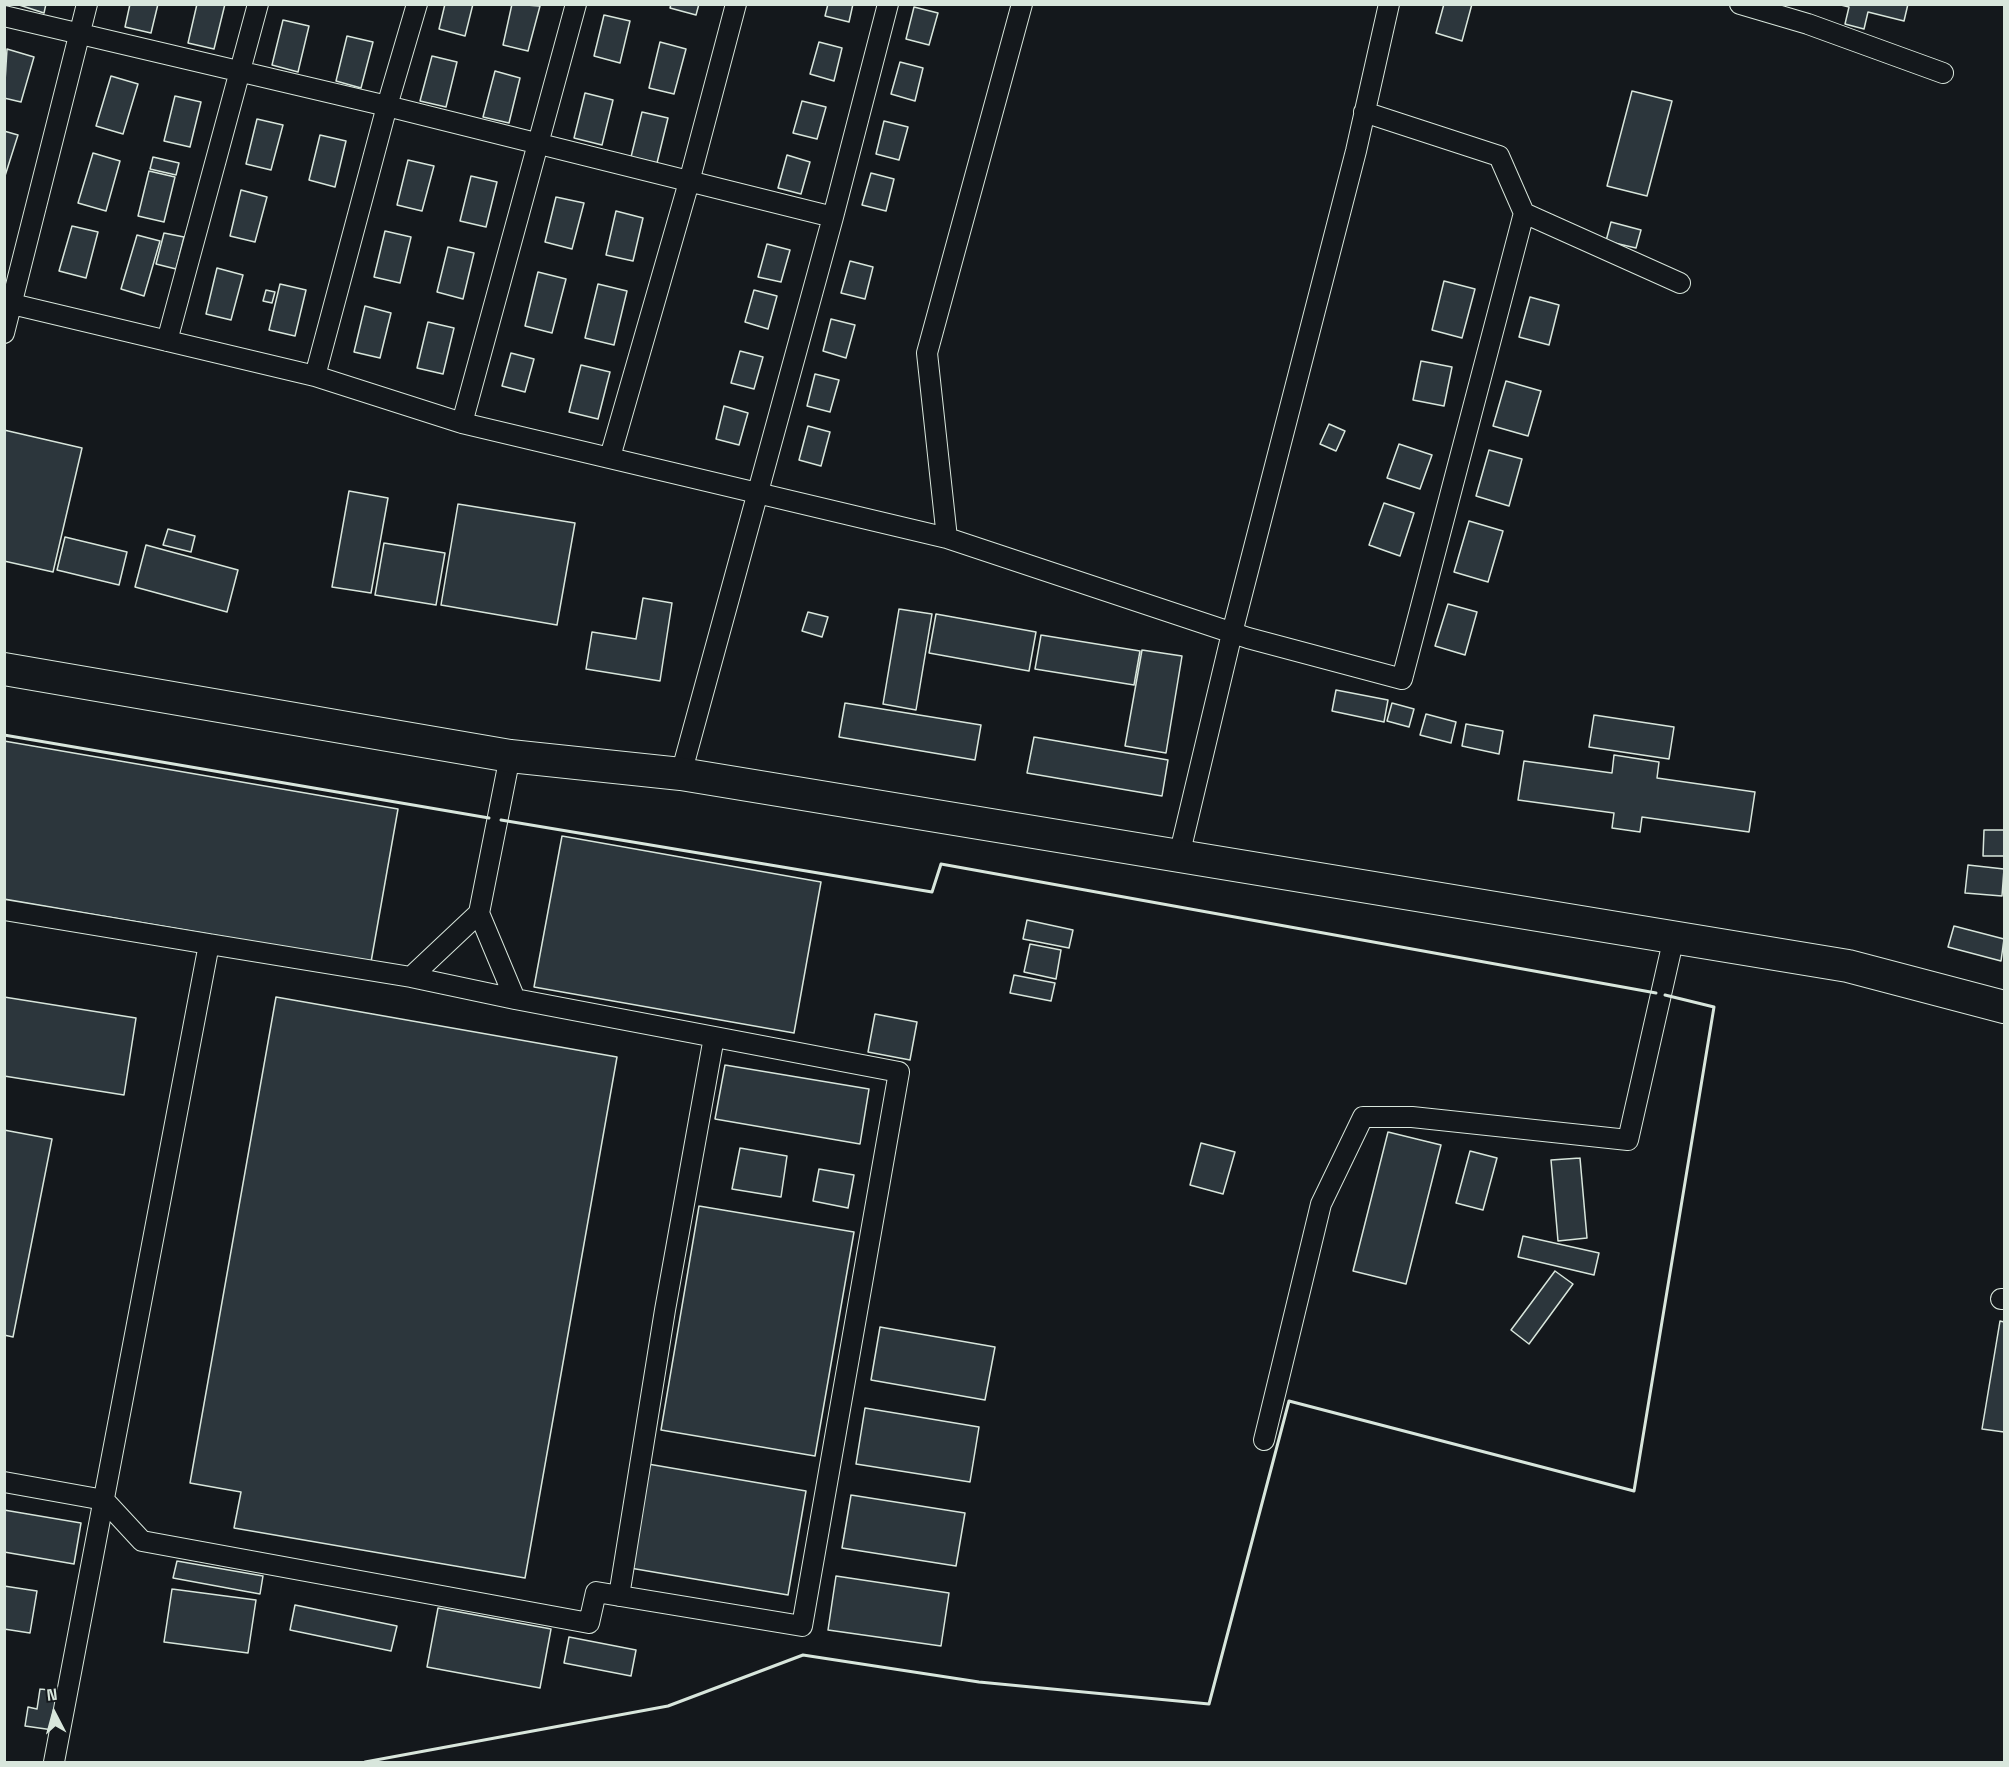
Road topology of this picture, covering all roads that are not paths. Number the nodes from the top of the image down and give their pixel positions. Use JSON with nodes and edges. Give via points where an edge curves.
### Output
{"nodes":[{"id":1,"x":87,"y":4,"type":"edge"},
{"id":2,"x":258,"y":4,"type":"edge"},
{"id":3,"x":417,"y":4,"type":"edge"},
{"id":4,"x":576,"y":4,"type":"edge"},
{"id":5,"x":736,"y":4,"type":"edge"},
{"id":6,"x":888,"y":4,"type":"edge"},
{"id":7,"x":1022,"y":4,"type":"edge"},
{"id":8,"x":1389,"y":4,"type":"edge"},
{"id":9,"x":1740,"y":4,"type":"edge"},
{"id":10,"x":4,"y":16,"type":"edge"},
{"id":11,"x":80,"y":34,"type":"junction"},
{"id":12,"x":241,"y":73,"type":"junction"},
{"id":13,"x":1943,"y":73,"type":"dead end"},
{"id":14,"x":387,"y":106,"type":"junction"},
{"id":15,"x":1364,"y":112,"type":"junction"},
{"id":16,"x":536,"y":145,"type":"junction"},
{"id":17,"x":689,"y":182,"type":"junction"},
{"id":18,"x":1524,"y":213,"type":"junction"},
{"id":19,"x":833,"y":217,"type":"junction"},
{"id":20,"x":1680,"y":283,"type":"dead end"},
{"id":21,"x":12,"y":304,"type":"junction"},
{"id":22,"x":4,"y":333,"type":"edge"},
{"id":23,"x":167,"y":341,"type":"junction"},
{"id":24,"x":315,"y":376,"type":"junction"},
{"id":25,"x":462,"y":423,"type":"junction"},
{"id":26,"x":610,"y":457,"type":"junction"},
{"id":27,"x":757,"y":494,"type":"junction"},
{"id":28,"x":947,"y":538,"type":"junction"},
{"id":29,"x":1232,"y":633,"type":"junction"},
{"id":30,"x":4,"y":669,"type":"edge"},
{"id":31,"x":510,"y":756,"type":"junction"},
{"id":32,"x":681,"y":774,"type":"junction"},
{"id":33,"x":1179,"y":856,"type":"junction"},
{"id":34,"x":4,"y":910,"type":"edge"},
{"id":35,"x":479,"y":913,"type":"junction"},
{"id":36,"x":1674,"y":937,"type":"junction"},
{"id":37,"x":209,"y":944,"type":"junction"},
{"id":38,"x":411,"y":977,"type":"junction"},
{"id":39,"x":515,"y":999,"type":"junction"},
{"id":40,"x":2004,"y":1007,"type":"edge"},
{"id":41,"x":714,"y":1036,"type":"junction"},
{"id":42,"x":1264,"y":1440,"type":"dead end"},
{"id":43,"x":4,"y":1482,"type":"edge"},
{"id":44,"x":104,"y":1500,"type":"junction"},
{"id":45,"x":619,"y":1596,"type":"junction"},
{"id":46,"x":54,"y":1762,"type":"edge"}],
"edges":[{"from":1,"to":11,"type":"street"},
{"from":2,"to":12,"type":"street"},
{"from":3,"to":14,"type":"street"},
{"from":4,"to":16,"type":"street"},
{"from":5,"to":17,"type":"street"},
{"from":6,"to":19,"type":"street"},
{"from":7,"to":28,"type":"street","via":[[927,352]]},
{"from":8,"to":15,"type":"street"},
{"from":9,"to":13,"type":"street"},
{"from":10,"to":11,"type":"street"},
{"from":11,"to":12,"type":"street"},
{"from":11,"to":21,"type":"street"},
{"from":12,"to":14,"type":"street"},
{"from":12,"to":23,"type":"street"},
{"from":14,"to":16,"type":"street"},
{"from":14,"to":24,"type":"street"},
{"from":15,"to":18,"type":"street","via":[[1499,156]]},
{"from":15,"to":29,"type":"street"},
{"from":16,"to":17,"type":"street"},
{"from":16,"to":25,"type":"street"},
{"from":17,"to":19,"type":"street"},
{"from":17,"to":26,"type":"street"},
{"from":18,"to":20,"type":"street"},
{"from":18,"to":29,"type":"street","via":[[1402,679]]},
{"from":19,"to":27,"type":"street"},
{"from":21,"to":22,"type":"street"},
{"from":21,"to":23,"type":"street"},
{"from":23,"to":24,"type":"street"},
{"from":24,"to":25,"type":"street"},
{"from":25,"to":26,"type":"street"},
{"from":26,"to":27,"type":"street"},
{"from":27,"to":28,"type":"street"},
{"from":27,"to":32,"type":"street"},
{"from":28,"to":29,"type":"street"},
{"from":29,"to":33,"type":"street"},
{"from":30,"to":31,"type":"highway"},
{"from":31,"to":32,"type":"highway"},
{"from":31,"to":35,"type":"street"},
{"from":32,"to":33,"type":"highway"},
{"from":33,"to":36,"type":"highway"},
{"from":34,"to":37,"type":"street"},
{"from":35,"to":38,"type":"street"},
{"from":35,"to":39,"type":"street"},
{"from":36,"to":40,"type":"highway","via":[[1848,966]]},
{"from":36,"to":42,"type":"street","via":[[1628,1140],[1412,1118],[1363,1117],[1321,1204]]},
{"from":37,"to":38,"type":"street"},
{"from":37,"to":44,"type":"street"},
{"from":38,"to":39,"type":"street"},
{"from":39,"to":41,"type":"street"},
{"from":41,"to":45,"type":"street"},
{"from":41,"to":45,"type":"street","via":[[899,1072],[802,1626]]},
{"from":43,"to":44,"type":"street"},
{"from":44,"to":45,"type":"street","via":[[142,1541],[589,1623],[596,1592]]},
{"from":44,"to":46,"type":"street"}]}
